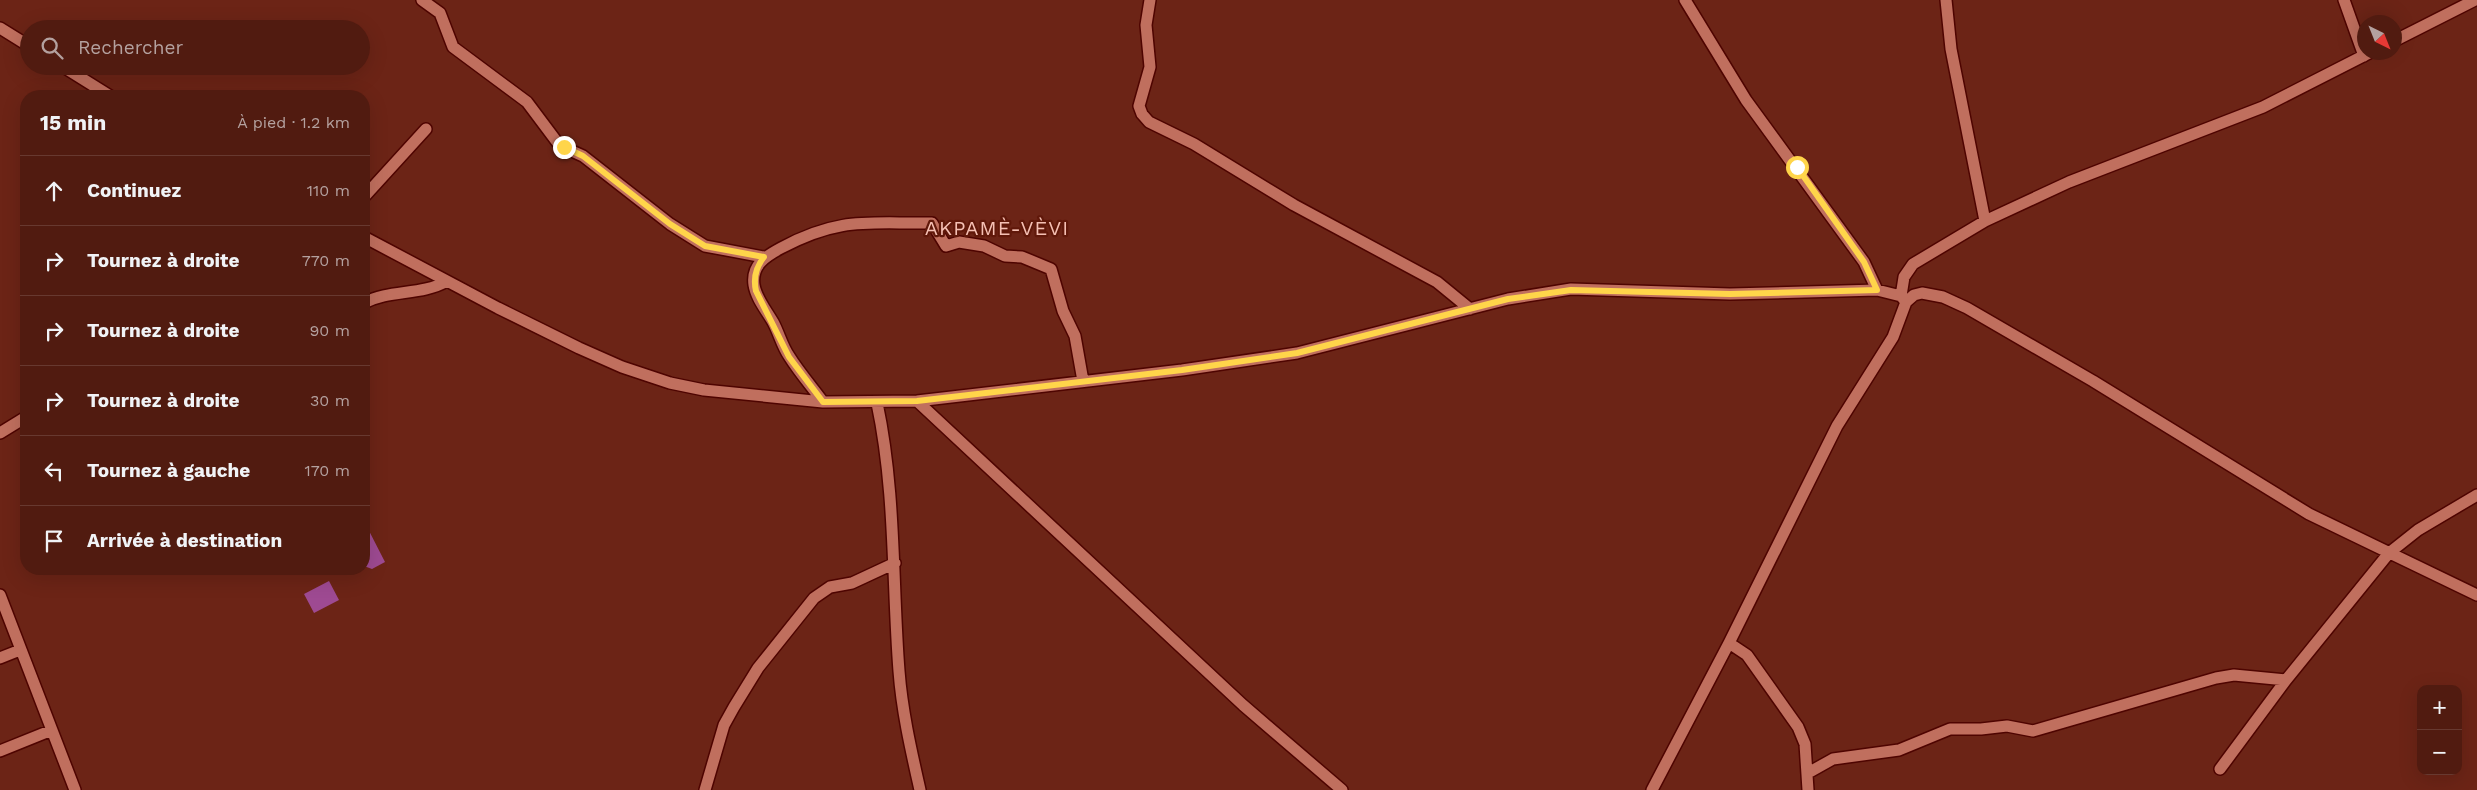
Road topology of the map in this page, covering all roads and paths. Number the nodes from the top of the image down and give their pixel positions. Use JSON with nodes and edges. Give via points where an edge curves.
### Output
{"nodes":[{"id":1,"x":422,"y":0,"type":"edge"},
{"id":2,"x":1150,"y":0,"type":"edge"},
{"id":3,"x":1685,"y":0,"type":"edge"},
{"id":4,"x":1946,"y":0,"type":"edge"},
{"id":5,"x":2344,"y":0,"type":"edge"},
{"id":6,"x":2475,"y":0,"type":"edge"},
{"id":7,"x":0,"y":28,"type":"edge"},
{"id":8,"x":2357,"y":29,"type":"edge"},
{"id":9,"x":2402,"y":37,"type":"edge"},
{"id":10,"x":20,"y":40,"type":"edge"},
{"id":11,"x":2357,"y":60,"type":"edge"},
{"id":12,"x":76,"y":75,"type":"edge"},
{"id":13,"x":100,"y":90,"type":"edge"},
{"id":14,"x":426,"y":129,"type":"dead end"},
{"id":15,"x":370,"y":190,"type":"edge"},
{"id":16,"x":1985,"y":221,"type":"junction"},
{"id":17,"x":370,"y":240,"type":"edge"},
{"id":18,"x":764,"y":257,"type":"junction"},
{"id":19,"x":447,"y":281,"type":"junction"},
{"id":20,"x":1877,"y":290,"type":"junction"},
{"id":21,"x":1904,"y":299,"type":"junction"},
{"id":22,"x":370,"y":301,"type":"edge"},
{"id":23,"x":1470,"y":309,"type":"junction"},
{"id":24,"x":1083,"y":381,"type":"junction"},
{"id":25,"x":917,"y":401,"type":"junction"},
{"id":26,"x":823,"y":402,"type":"junction"},
{"id":27,"x":877,"y":403,"type":"junction"},
{"id":28,"x":20,"y":421,"type":"edge"},
{"id":29,"x":0,"y":433,"type":"edge"},
{"id":30,"x":2477,"y":495,"type":"edge"},
{"id":31,"x":2389,"y":553,"type":"junction"},
{"id":32,"x":895,"y":563,"type":"junction"},
{"id":33,"x":0,"y":595,"type":"edge"},
{"id":34,"x":2477,"y":595,"type":"edge"},
{"id":35,"x":1729,"y":643,"type":"junction"},
{"id":36,"x":20,"y":650,"type":"junction"},
{"id":37,"x":0,"y":658,"type":"edge"},
{"id":38,"x":2286,"y":680,"type":"junction"},
{"id":39,"x":52,"y":730,"type":"junction"},
{"id":40,"x":0,"y":752,"type":"edge"},
{"id":41,"x":2220,"y":769,"type":"dead end"},
{"id":42,"x":1808,"y":773,"type":"junction"},
{"id":43,"x":75,"y":790,"type":"edge"},
{"id":44,"x":706,"y":790,"type":"edge"},
{"id":45,"x":920,"y":790,"type":"edge"},
{"id":46,"x":1342,"y":790,"type":"edge"},
{"id":47,"x":1652,"y":790,"type":"edge"},
{"id":48,"x":1808,"y":790,"type":"edge"}],
"edges":[{"from":1,"to":18,"type":"street","via":[[440,13],[453,47],[526,102],[557,142],[583,156],[670,224],[705,246]]},
{"from":2,"to":23,"type":"street","via":[[1146,25],[1150,67],[1139,106],[1149,122],[1194,144],[1294,205],[1437,282]]},
{"from":3,"to":20,"type":"street","via":[[1746,100],[1864,262]]},
{"from":4,"to":16,"type":"street","via":[[1951,49]]},
{"from":5,"to":8,"type":"street"},
{"from":6,"to":9,"type":"street"},
{"from":7,"to":10,"type":"street"},
{"from":11,"to":16,"type":"street","via":[[2263,107],[2070,182]]},
{"from":12,"to":13,"type":"street"},
{"from":14,"to":15,"type":"street"},
{"from":16,"to":21,"type":"street","via":[[1913,264],[1904,277]]},
{"from":17,"to":19,"type":"street"},
{"from":18,"to":24,"type":"street","via":[[824,228],[863,222],[932,223],[946,246],[959,242],[984,246],[1005,256],[1022,257],[1051,269],[1063,311],[1075,336]]},
{"from":18,"to":26,"type":"street","via":[[755,274],[756,291],[789,357]]},
{"from":19,"to":22,"type":"street","via":[[430,289],[387,294]]},
{"from":19,"to":26,"type":"street","via":[[578,348],[670,383],[714,392]]},
{"from":20,"to":21,"type":"street"},
{"from":20,"to":23,"type":"street","via":[[1730,294],[1571,290],[1508,299]]},
{"from":21,"to":31,"type":"street","via":[[1922,294],[1943,297],[1967,308],[2309,514]]},
{"from":21,"to":35,"type":"street","via":[[1893,337],[1837,426]]},
{"from":23,"to":24,"type":"street","via":[[1297,353]]},
{"from":24,"to":25,"type":"street"},
{"from":25,"to":27,"type":"street"},
{"from":25,"to":46,"type":"street","via":[[1243,705]]},
{"from":26,"to":27,"type":"street"},
{"from":27,"to":32,"type":"street","via":[[891,494]]},
{"from":28,"to":29,"type":"street"},
{"from":30,"to":31,"type":"street","via":[[2418,530]]},
{"from":31,"to":34,"type":"street"},
{"from":31,"to":38,"type":"street"},
{"from":32,"to":44,"type":"street","via":[[852,583],[830,586],[814,598],[758,668],[734,707],[724,725]]},
{"from":32,"to":45,"type":"street","via":[[899,672],[906,731]]},
{"from":33,"to":36,"type":"street"},
{"from":35,"to":42,"type":"street","via":[[1747,654],[1798,727],[1805,744]]},
{"from":35,"to":47,"type":"street"},
{"from":36,"to":37,"type":"street"},
{"from":36,"to":39,"type":"street"},
{"from":38,"to":41,"type":"street"},
{"from":38,"to":42,"type":"street","via":[[2234,675],[2216,678],[2033,730],[2007,726],[1950,729],[1899,750],[1833,759]]},
{"from":39,"to":40,"type":"street"},
{"from":39,"to":43,"type":"street"},
{"from":42,"to":48,"type":"street"}]}
